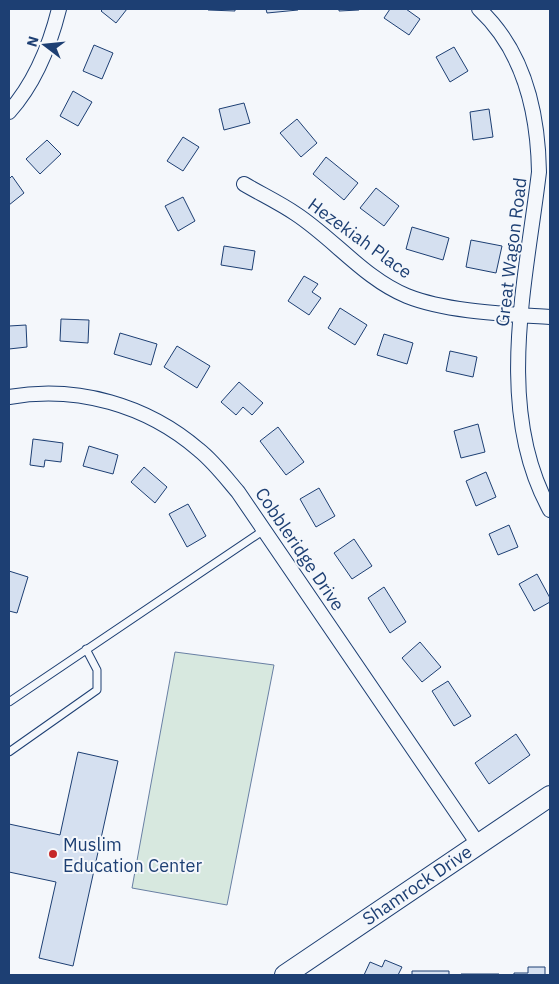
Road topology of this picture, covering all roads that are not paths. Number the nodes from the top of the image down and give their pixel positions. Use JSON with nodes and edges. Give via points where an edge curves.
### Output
{"nodes":[{"id":1,"x":59,"y":9,"type":"edge"},
{"id":2,"x":479,"y":9,"type":"edge"},
{"id":3,"x":9,"y":112,"type":"edge"},
{"id":4,"x":244,"y":184,"type":"dead end"},
{"id":5,"x":522,"y":315,"type":"junction"},
{"id":6,"x":550,"y":317,"type":"edge"},
{"id":7,"x":9,"y":397,"type":"edge"},
{"id":8,"x":550,"y":510,"type":"edge"},
{"id":9,"x":264,"y":530,"type":"junction"},
{"id":10,"x":86,"y":649,"type":"junction"},
{"id":11,"x":9,"y":702,"type":"edge"},
{"id":12,"x":9,"y":752,"type":"edge"},
{"id":13,"x":550,"y":796,"type":"edge"},
{"id":14,"x":478,"y":844,"type":"junction"},
{"id":15,"x":291,"y":974,"type":"edge"}],
"edges":[{"from":1,"to":3,"type":"street","via":[[36,70]]},
{"from":2,"to":5,"type":"street","name":"Great Wagon Road","via":[[503,37],[518,64],[532,102],[539,140],[539,172]]},
{"from":4,"to":5,"type":"street","name":"Hezekiah Place","via":[[297,214],[372,274],[407,296],[430,303]]},
{"from":5,"to":6,"type":"street","name":"Hezekiah Place"},
{"from":5,"to":8,"type":"street","name":"Great Wagon Road","via":[[519,403],[525,440]]},
{"from":7,"to":9,"type":"street","name":"Cobbleridge Drive","via":[[56,393],[84,395],[130,408],[160,422],[210,459]]},
{"from":9,"to":10,"type":"lane"},
{"from":9,"to":14,"type":"street","name":"Cobbleridge Drive"},
{"from":10,"to":11,"type":"lane"},
{"from":10,"to":12,"type":"lane","via":[[97,670],[97,690]]},
{"from":13,"to":14,"type":"street","name":"Shamrock Drive"},
{"from":14,"to":15,"type":"street","name":"Shamrock Drive"}]}
